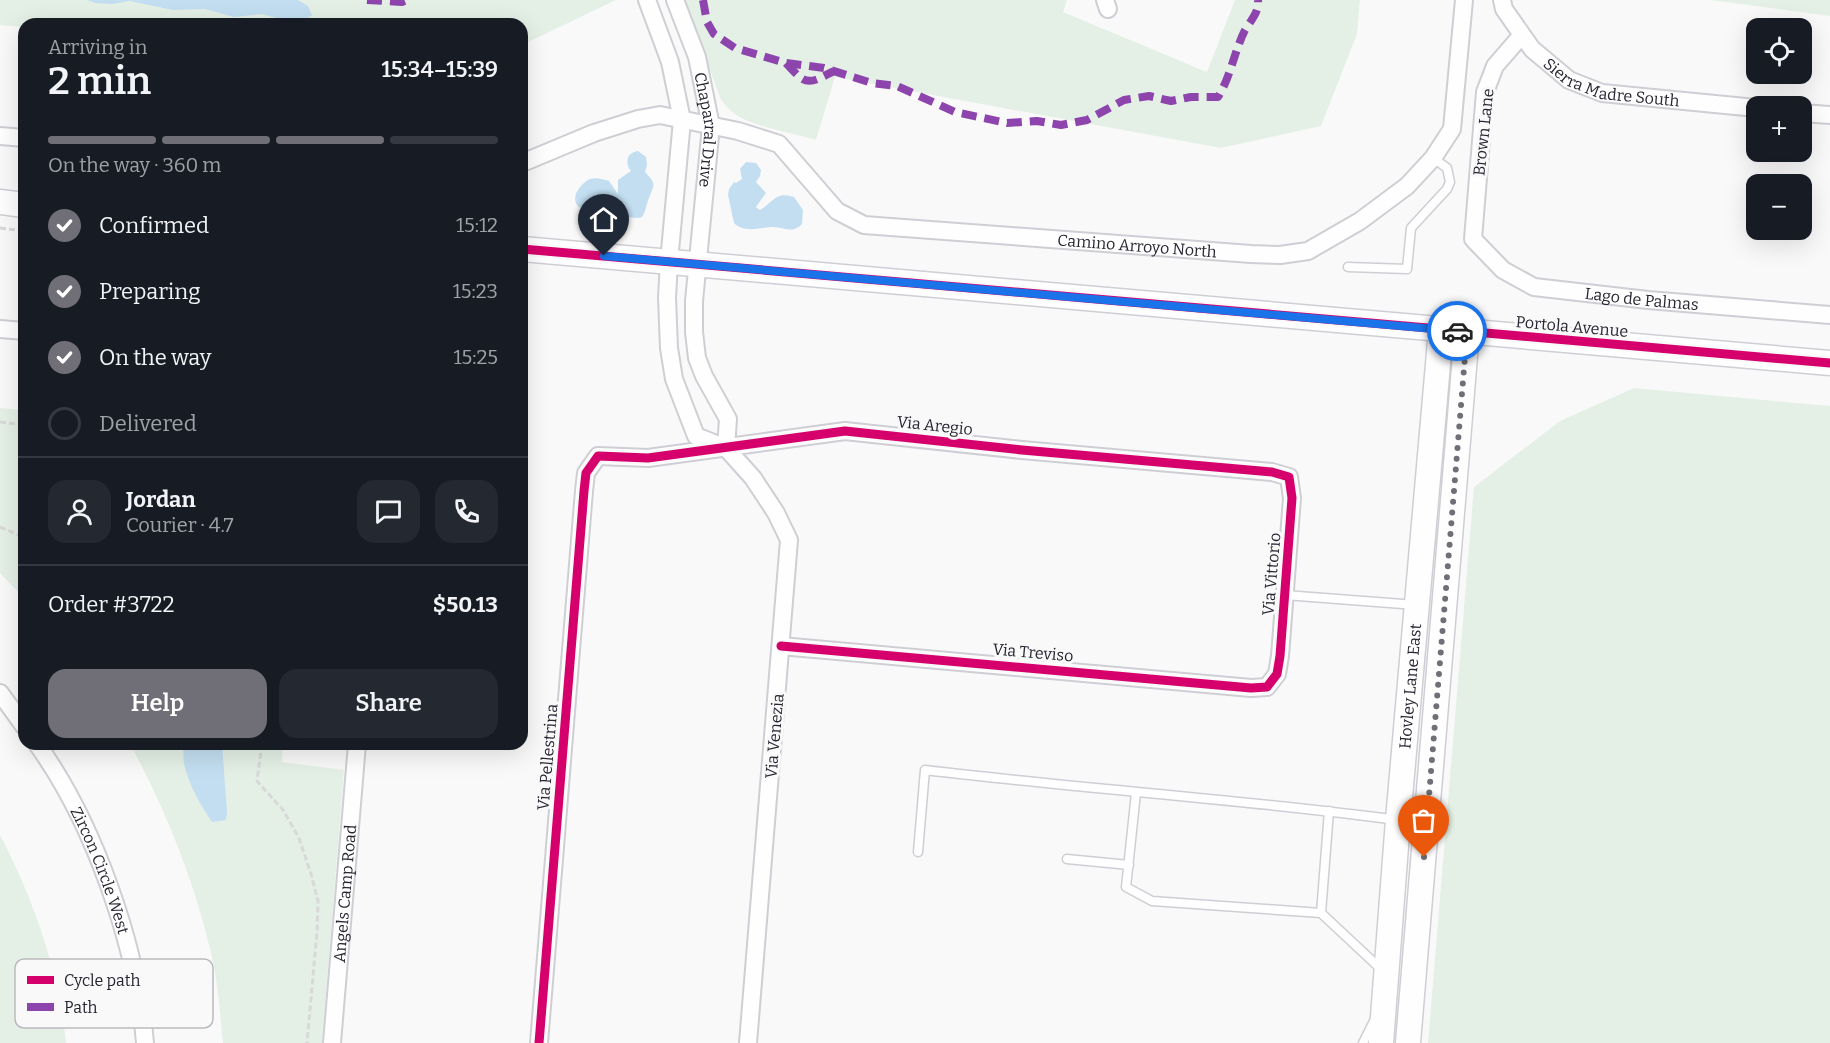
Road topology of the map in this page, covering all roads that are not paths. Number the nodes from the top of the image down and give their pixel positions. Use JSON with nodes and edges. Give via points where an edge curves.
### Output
{"nodes":[{"id":1,"x":647,"y":0,"type":"edge"},
{"id":2,"x":675,"y":0,"type":"edge"},
{"id":3,"x":1464,"y":0,"type":"edge"},
{"id":4,"x":1503,"y":0,"type":"edge"},
{"id":5,"x":1521,"y":36,"type":"junction"},
{"id":6,"x":1746,"y":107,"type":"edge"},
{"id":7,"x":1812,"y":114,"type":"edge"},
{"id":8,"x":1830,"y":115,"type":"edge"},
{"id":9,"x":682,"y":120,"type":"junction"},
{"id":10,"x":711,"y":126,"type":"junction"},
{"id":11,"x":0,"y":136,"type":"edge"},
{"id":12,"x":18,"y":138,"type":"edge"},
{"id":13,"x":1433,"y":158,"type":"junction"},
{"id":14,"x":528,"y":160,"type":"edge"},
{"id":15,"x":0,"y":202,"type":"edge"},
{"id":16,"x":18,"y":204,"type":"edge"},
{"id":17,"x":1473,"y":238,"type":"joint"},
{"id":18,"x":528,"y":250,"type":"edge"},
{"id":19,"x":669,"y":262,"type":"junction"},
{"id":20,"x":698,"y":264,"type":"junction"},
{"id":21,"x":1348,"y":267,"type":"dead end"},
{"id":22,"x":1830,"y":315,"type":"edge"},
{"id":23,"x":0,"y":329,"type":"edge"},
{"id":24,"x":18,"y":330,"type":"edge"},
{"id":25,"x":1441,"y":330,"type":"junction"},
{"id":26,"x":1467,"y":332,"type":"junction"},
{"id":27,"x":1830,"y":363,"type":"edge"},
{"id":28,"x":726,"y":448,"type":"junction"},
{"id":29,"x":586,"y":473,"type":"joint"},
{"id":30,"x":1289,"y":477,"type":"joint"},
{"id":31,"x":1285,"y":595,"type":"junction"},
{"id":32,"x":1417,"y":605,"type":"junction"},
{"id":33,"x":781,"y":646,"type":"junction"},
{"id":34,"x":1276,"y":674,"type":"joint"},
{"id":35,"x":0,"y":693,"type":"edge"},
{"id":36,"x":18,"y":718,"type":"edge"},
{"id":37,"x":41,"y":750,"type":"edge"},
{"id":38,"x":356,"y":750,"type":"edge"},
{"id":39,"x":1136,"y":793,"type":"junction"},
{"id":40,"x":1329,"y":811,"type":"junction"},
{"id":41,"x":1398,"y":820,"type":"junction"},
{"id":42,"x":918,"y":852,"type":"dead end"},
{"id":43,"x":1067,"y":859,"type":"dead end"},
{"id":44,"x":1129,"y":865,"type":"junction"},
{"id":45,"x":1321,"y":913,"type":"junction"},
{"id":46,"x":1415,"y":954,"type":"junction"},
{"id":47,"x":131,"y":959,"type":"edge"},
{"id":48,"x":1385,"y":984,"type":"junction"},
{"id":49,"x":142,"y":1028,"type":"edge"},
{"id":50,"x":145,"y":1043,"type":"edge"},
{"id":51,"x":332,"y":1043,"type":"edge"},
{"id":52,"x":539,"y":1043,"type":"edge"},
{"id":53,"x":748,"y":1043,"type":"edge"},
{"id":54,"x":1363,"y":1043,"type":"edge"},
{"id":55,"x":1381,"y":1043,"type":"edge"},
{"id":56,"x":1408,"y":1043,"type":"edge"}],
"edges":[{"from":1,"to":9,"type":"street","name":"Chaparral Drive","via":[[670,62]]},
{"from":2,"to":10,"type":"street","name":"Chaparral Drive","via":[[697,57]]},
{"from":3,"to":13,"type":"street","name":"Camino Arroyo North","via":[[1452,129]]},
{"from":4,"to":5,"type":"street","name":"Sierra Madre South","via":[[1504,9]]},
{"from":5,"to":6,"type":"street","name":"Sierra Madre South","via":[[1569,80],[1602,93]]},
{"from":5,"to":17,"type":"street","name":"Brown Lane","via":[[1495,66],[1485,92]]},
{"from":7,"to":8,"type":"street"},
{"from":9,"to":10,"type":"street","name":"Camino Arroyo North"},
{"from":9,"to":14,"type":"street","name":"Camino Arroyo North","via":[[660,115],[638,119]]},
{"from":9,"to":19,"type":"street","name":"Chaparral Drive"},
{"from":10,"to":13,"type":"street","name":"Camino Arroyo North","via":[[779,144],[837,211],[864,225],[1280,255],[1308,251],[1360,221],[1407,186]]},
{"from":10,"to":20,"type":"street","name":"Chaparral Drive"},
{"from":11,"to":12,"type":"street"},
{"from":13,"to":21,"type":"lane","via":[[1447,168],[1450,182],[1411,228],[1407,269]]},
{"from":15,"to":16,"type":"street"},
{"from":17,"to":22,"type":"street","name":"Lago de Palmas","via":[[1503,270],[1534,287]]},
{"from":18,"to":19,"type":"street","name":"Portola Avenue"},
{"from":19,"to":20,"type":"street","name":"Portola Avenue"},
{"from":19,"to":28,"type":"street","name":"Via Venezia","via":[[669,348],[674,379],[696,436]]},
{"from":20,"to":25,"type":"street","name":"Portola Avenue"},
{"from":20,"to":28,"type":"street","via":[[693,332],[704,376],[728,419]]},
{"from":23,"to":24,"type":"street"},
{"from":25,"to":26,"type":"street","name":"Portola Avenue"},
{"from":25,"to":32,"type":"street","name":"Hovley Lane East"},
{"from":26,"to":27,"type":"street","name":"Portola Avenue"},
{"from":26,"to":46,"type":"street","name":"Hovley Lane East"},
{"from":28,"to":29,"type":"street","name":"Via Aregio","via":[[648,458],[598,456]]},
{"from":28,"to":30,"type":"street","name":"Via Aregio","via":[[844,431],[1272,472]]},
{"from":28,"to":33,"type":"street","name":"Via Venezia","via":[[753,478],[789,540]]},
{"from":29,"to":52,"type":"street","name":"Via Pellestrina"},
{"from":30,"to":31,"type":"street","name":"Via Vittorio","via":[[1292,498]]},
{"from":31,"to":32,"type":"lane"},
{"from":31,"to":34,"type":"street","name":"Via Vittorio"},
{"from":32,"to":41,"type":"street","name":"Hovley Lane East"},
{"from":33,"to":34,"type":"street","name":"Via Treviso","via":[[1251,688],[1267,687]]},
{"from":33,"to":53,"type":"street","name":"Via Venezia"},
{"from":35,"to":36,"type":"street"},
{"from":37,"to":47,"type":"street","name":"Zircon Circle West","via":[[83,822],[108,884]]},
{"from":38,"to":51,"type":"street","name":"Angels Camp Road"},
{"from":39,"to":40,"type":"lane"},
{"from":39,"to":42,"type":"lane","via":[[926,771]]},
{"from":39,"to":44,"type":"lane"},
{"from":40,"to":41,"type":"lane"},
{"from":40,"to":45,"type":"lane"},
{"from":41,"to":46,"type":"street","via":[[1409,823],[1416,831]]},
{"from":41,"to":48,"type":"street","name":"Hovley Lane East"},
{"from":43,"to":44,"type":"lane"},
{"from":44,"to":45,"type":"lane","via":[[1126,887],[1152,901]]},
{"from":45,"to":48,"type":"lane"},
{"from":46,"to":56,"type":"street","name":"Hovley Lane East"},
{"from":48,"to":54,"type":"lane"},
{"from":48,"to":55,"type":"street","name":"Hovley Lane East"},
{"from":49,"to":50,"type":"street","name":"Zircon Circle West"}]}
